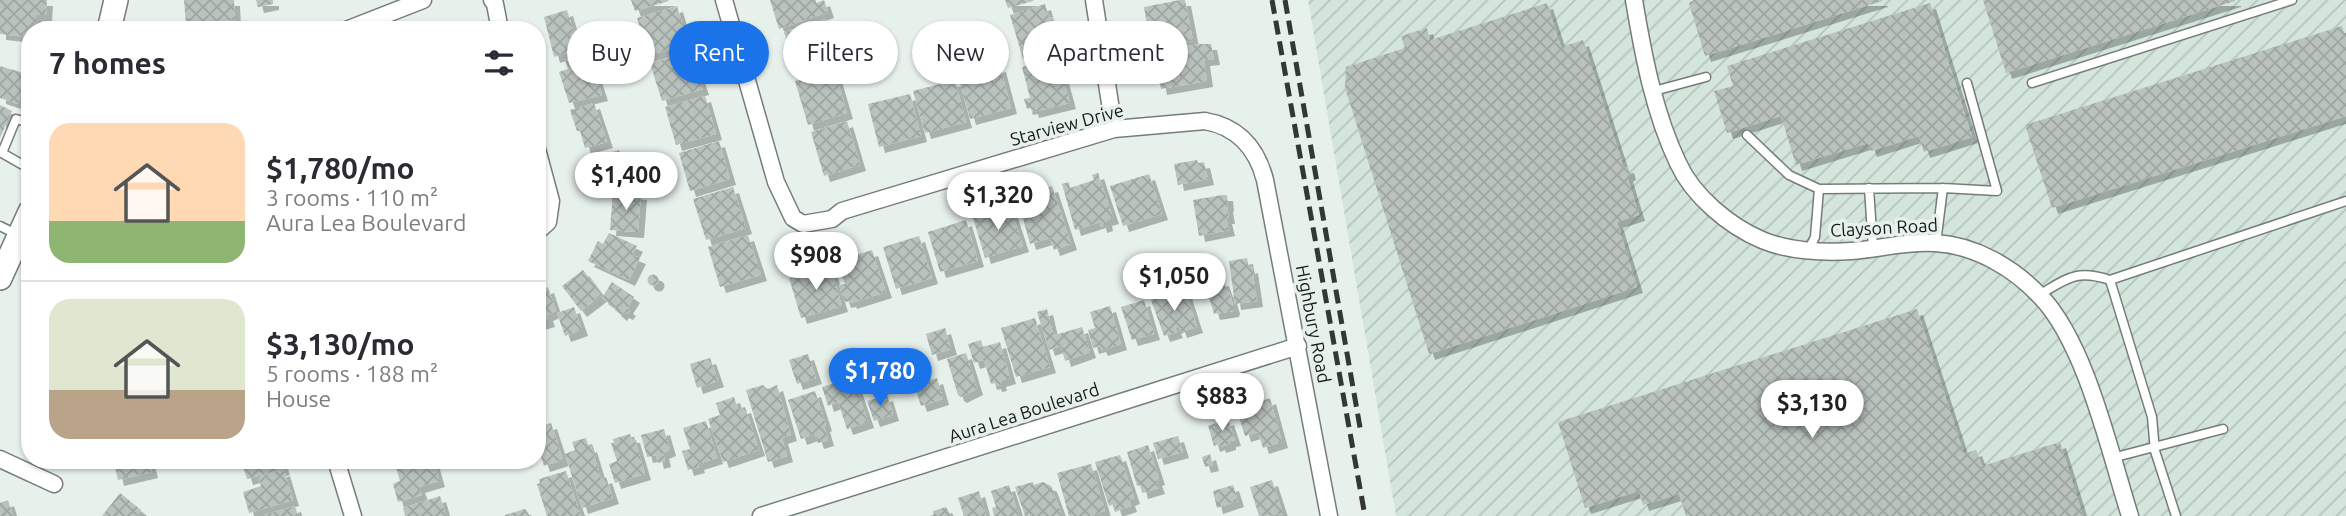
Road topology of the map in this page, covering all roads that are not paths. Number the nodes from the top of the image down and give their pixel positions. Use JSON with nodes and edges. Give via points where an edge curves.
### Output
{"nodes":[{"id":1,"x":116,"y":0,"type":"edge"},
{"id":2,"x":423,"y":0,"type":"edge"},
{"id":3,"x":492,"y":0,"type":"edge"},
{"id":4,"x":724,"y":0,"type":"edge"},
{"id":5,"x":1094,"y":0,"type":"edge"},
{"id":6,"x":1634,"y":0,"type":"edge"},
{"id":7,"x":2292,"y":0,"type":"edge"},
{"id":8,"x":111,"y":21,"type":"edge"},
{"id":9,"x":369,"y":21,"type":"edge"},
{"id":10,"x":498,"y":21,"type":"edge"},
{"id":11,"x":1706,"y":77,"type":"dead end"},
{"id":12,"x":1967,"y":83,"type":"dead end"},
{"id":13,"x":2032,"y":83,"type":"dead end"},
{"id":14,"x":1654,"y":91,"type":"junction"},
{"id":15,"x":21,"y":121,"type":"edge"},
{"id":16,"x":1114,"y":129,"type":"junction"},
{"id":17,"x":1747,"y":135,"type":"dead end"},
{"id":18,"x":1248,"y":144,"type":"joint"},
{"id":19,"x":1,"y":155,"type":"edge"},
{"id":20,"x":21,"y":165,"type":"edge"},
{"id":21,"x":546,"y":182,"type":"edge"},
{"id":22,"x":1869,"y":188,"type":"junction"},
{"id":23,"x":1944,"y":188,"type":"junction"},
{"id":24,"x":1818,"y":189,"type":"junction"},
{"id":25,"x":2346,"y":201,"type":"edge"},
{"id":26,"x":546,"y":224,"type":"edge"},
{"id":27,"x":10,"y":231,"type":"edge"},
{"id":28,"x":1936,"y":243,"type":"junction"},
{"id":29,"x":1873,"y":248,"type":"junction"},
{"id":30,"x":1809,"y":249,"type":"junction"},
{"id":31,"x":0,"y":278,"type":"edge"},
{"id":32,"x":2110,"y":280,"type":"junction"},
{"id":33,"x":2039,"y":295,"type":"junction"},
{"id":34,"x":1298,"y":346,"type":"junction"},
{"id":35,"x":2223,"y":429,"type":"dead end"},
{"id":36,"x":2155,"y":447,"type":"junction"},
{"id":37,"x":2112,"y":458,"type":"junction"},
{"id":38,"x":0,"y":459,"type":"edge"},
{"id":39,"x":21,"y":469,"type":"edge"},
{"id":40,"x":22,"y":469,"type":"edge"},
{"id":41,"x":339,"y":469,"type":"edge"},
{"id":42,"x":54,"y":484,"type":"dead end"},
{"id":43,"x":353,"y":516,"type":"edge"},
{"id":44,"x":761,"y":516,"type":"edge"},
{"id":45,"x":1329,"y":516,"type":"edge"},
{"id":46,"x":2130,"y":516,"type":"edge"},
{"id":47,"x":2176,"y":516,"type":"edge"}],
"edges":[{"from":1,"to":8,"type":"main road"},
{"from":2,"to":9,"type":"street"},
{"from":3,"to":10,"type":"street"},
{"from":4,"to":16,"type":"street","name":"Starview Drive","via":[[776,182],[793,218],[803,224],[832,219],[842,211]]},
{"from":5,"to":16,"type":"street"},
{"from":6,"to":14,"type":"street","name":"Clayson Road"},
{"from":7,"to":13,"type":"lane"},
{"from":11,"to":14,"type":"lane"},
{"from":12,"to":23,"type":"lane","via":[[1997,191]]},
{"from":14,"to":30,"type":"street","name":"Clayson Road","via":[[1678,164],[1698,193],[1730,221],[1762,240]]},
{"from":15,"to":19,"type":"lane","via":[[16,119]]},
{"from":16,"to":18,"type":"street","name":"Starview Drive","via":[[1205,121],[1235,131]]},
{"from":17,"to":24,"type":"lane","via":[[1789,175]]},
{"from":18,"to":34,"type":"street","name":"Highbury Road","via":[[1261,162]]},
{"from":19,"to":20,"type":"lane"},
{"from":21,"to":26,"type":"street","via":[[551,214]]},
{"from":22,"to":23,"type":"lane"},
{"from":22,"to":24,"type":"lane"},
{"from":22,"to":29,"type":"lane"},
{"from":23,"to":28,"type":"lane"},
{"from":24,"to":30,"type":"lane","via":[[1815,237]]},
{"from":25,"to":32,"type":"lane"},
{"from":27,"to":31,"type":"main road"},
{"from":28,"to":29,"type":"street","name":"Clayson Road"},
{"from":28,"to":33,"type":"street","name":"Clayson Road","via":[[1998,261]]},
{"from":29,"to":30,"type":"street","name":"Clayson Road"},
{"from":32,"to":33,"type":"lane","via":[[2077,274]]},
{"from":32,"to":36,"type":"lane","via":[[2152,417]]},
{"from":33,"to":37,"type":"street","name":"Clayson Road","via":[[2067,334]]},
{"from":34,"to":44,"type":"street","name":"Aura Lea Boulevard"},
{"from":34,"to":45,"type":"street","name":"Highbury Road"},
{"from":35,"to":36,"type":"lane"},
{"from":36,"to":37,"type":"lane"},
{"from":36,"to":47,"type":"lane"},
{"from":37,"to":46,"type":"street","name":"Clayson Road"},
{"from":38,"to":39,"type":"street"},
{"from":40,"to":42,"type":"street"},
{"from":41,"to":43,"type":"street"}]}
